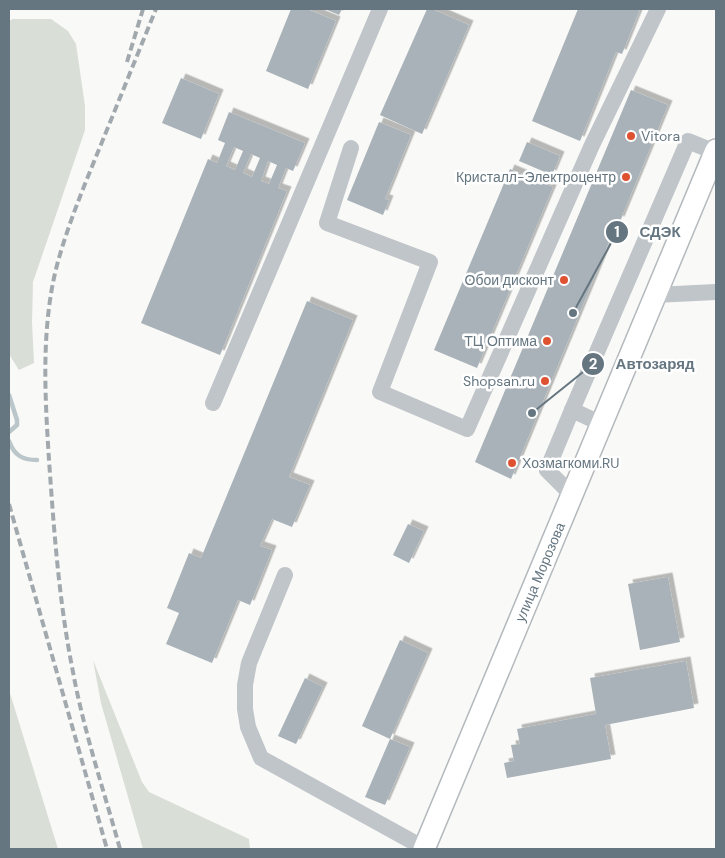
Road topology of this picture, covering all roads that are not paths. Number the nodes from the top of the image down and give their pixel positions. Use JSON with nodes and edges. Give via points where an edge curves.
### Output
{"nodes":[{"id":1,"x":380,"y":9,"type":"edge"},
{"id":2,"x":658,"y":9,"type":"edge"},
{"id":3,"x":351,"y":148,"type":"dead end"},
{"id":4,"x":716,"y":151,"type":"edge"},
{"id":5,"x":716,"y":292,"type":"edge"},
{"id":6,"x":655,"y":295,"type":"junction"},
{"id":7,"x":213,"y":404,"type":"dead end"},
{"id":8,"x":572,"y":410,"type":"junction"},
{"id":9,"x":602,"y":424,"type":"junction"},
{"id":10,"x":573,"y":496,"type":"junction"},
{"id":11,"x":285,"y":576,"type":"dead end"},
{"id":12,"x":424,"y":848,"type":"edge"}],
"edges":[{"from":1,"to":7,"type":"street"},
{"from":2,"to":3,"type":"street","via":[[592,145],[467,429],[380,392],[430,262],[327,223]]},
{"from":4,"to":6,"type":"main road","name":"улица Морозова"},
{"from":4,"to":8,"type":"street","via":[[688,141]]},
{"from":5,"to":6,"type":"street"},
{"from":6,"to":9,"type":"main road","name":"улица Морозова"},
{"from":8,"to":9,"type":"street"},
{"from":8,"to":10,"type":"street","via":[[547,470]]},
{"from":9,"to":10,"type":"main road","name":"улица Морозова"},
{"from":10,"to":12,"type":"main road","name":"улица Морозова"},
{"from":11,"to":12,"type":"street","via":[[250,663],[246,685],[248,727],[262,758]]}]}
